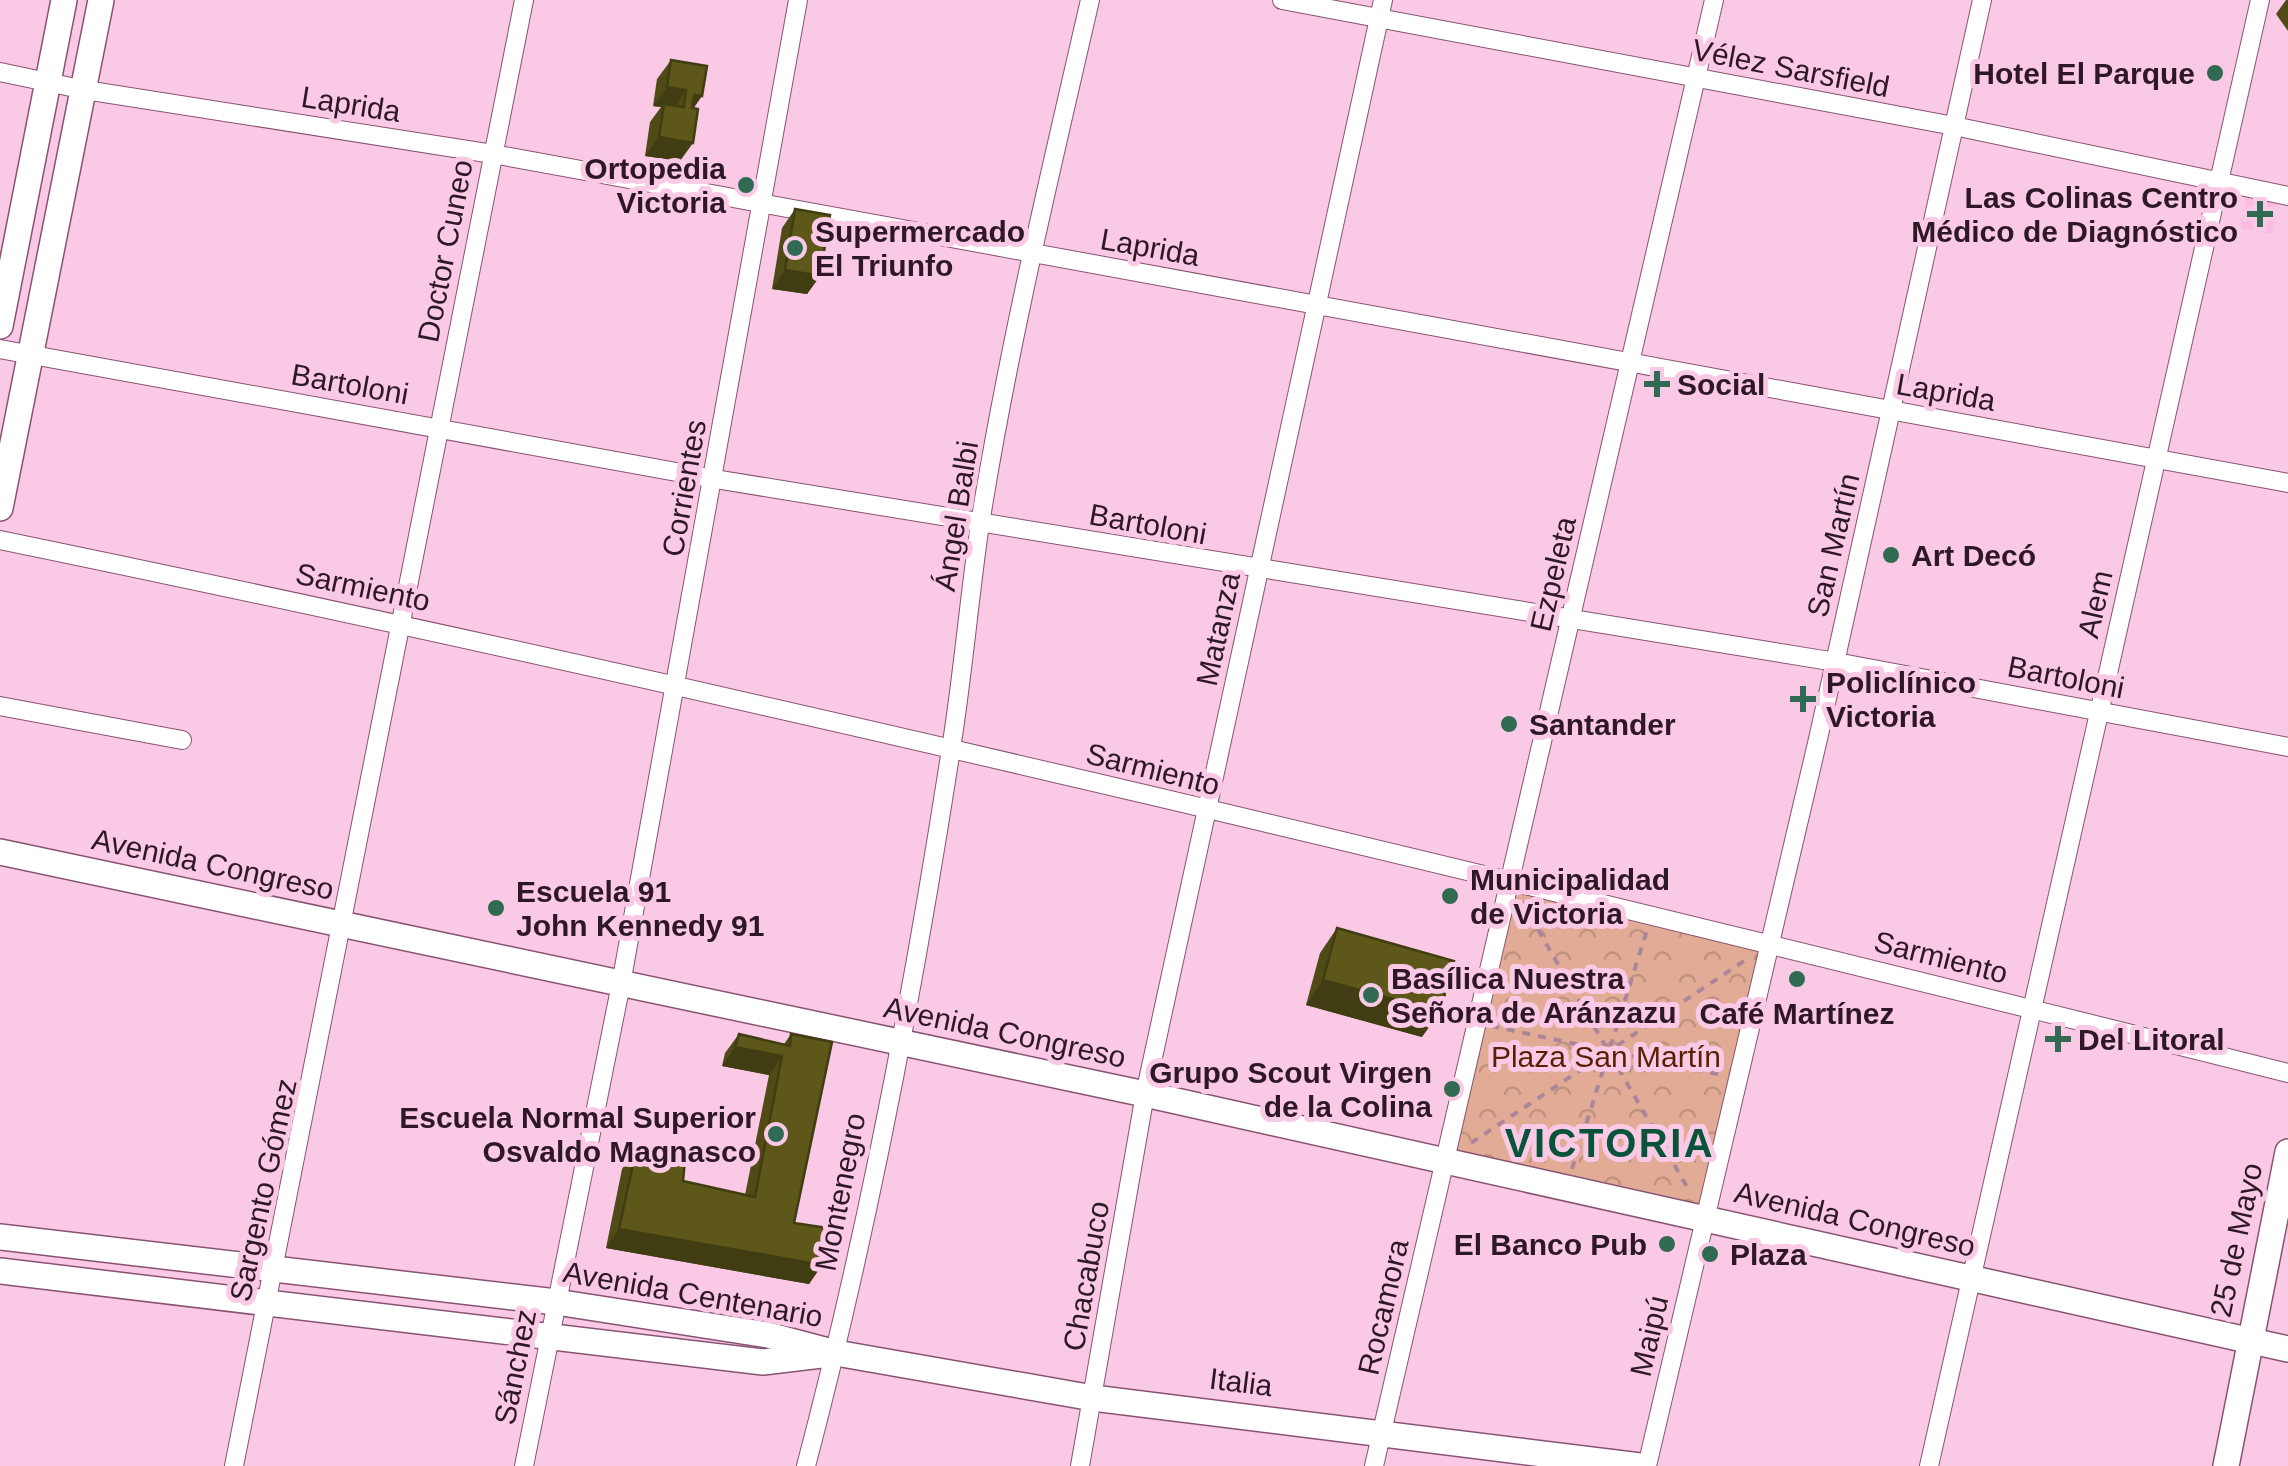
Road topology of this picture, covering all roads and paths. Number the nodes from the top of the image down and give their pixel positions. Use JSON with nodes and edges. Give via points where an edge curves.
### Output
{"nodes":[{"id":1,"x":64,"y":0,"type":"edge"},
{"id":2,"x":102,"y":0,"type":"edge"},
{"id":3,"x":524,"y":0,"type":"edge"},
{"id":4,"x":798,"y":0,"type":"edge"},
{"id":5,"x":1090,"y":0,"type":"edge"},
{"id":6,"x":1282,"y":0,"type":"edge"},
{"id":7,"x":1383,"y":0,"type":"edge"},
{"id":8,"x":1714,"y":0,"type":"edge"},
{"id":9,"x":1982,"y":0,"type":"edge"},
{"id":10,"x":2260,"y":0,"type":"edge"},
{"id":11,"x":1378,"y":19,"type":"junction"},
{"id":12,"x":0,"y":72,"type":"edge"},
{"id":13,"x":1696,"y":78,"type":"junction"},
{"id":14,"x":49,"y":82,"type":"junction"},
{"id":15,"x":85,"y":90,"type":"junction"},
{"id":16,"x":1954,"y":126,"type":"junction"},
{"id":17,"x":493,"y":154,"type":"junction"},
{"id":18,"x":2218,"y":182,"type":"junction"},
{"id":19,"x":2288,"y":196,"type":"edge"},
{"id":20,"x":758,"y":203,"type":"junction"},
{"id":21,"x":1031,"y":253,"type":"junction"},
{"id":22,"x":1317,"y":305,"type":"junction"},
{"id":23,"x":0,"y":326,"type":"edge"},
{"id":24,"x":0,"y":349,"type":"edge"},
{"id":25,"x":31,"y":356,"type":"junction"},
{"id":26,"x":1630,"y":362,"type":"junction"},
{"id":27,"x":1892,"y":410,"type":"junction"},
{"id":28,"x":438,"y":427,"type":"junction"},
{"id":29,"x":2156,"y":458,"type":"junction"},
{"id":30,"x":715,"y":479,"type":"junction"},
{"id":31,"x":2288,"y":482,"type":"edge"},
{"id":32,"x":0,"y":508,"type":"edge"},
{"id":33,"x":980,"y":524,"type":"junction"},
{"id":34,"x":0,"y":540,"type":"edge"},
{"id":35,"x":1259,"y":571,"type":"junction"},
{"id":36,"x":1570,"y":621,"type":"junction"},
{"id":37,"x":398,"y":622,"type":"junction"},
{"id":38,"x":1836,"y":662,"type":"junction"},
{"id":39,"x":676,"y":687,"type":"junction"},
{"id":40,"x":0,"y":706,"type":"edge"},
{"id":41,"x":2099,"y":712,"type":"junction"},
{"id":42,"x":182,"y":740,"type":"dead end"},
{"id":43,"x":2288,"y":747,"type":"edge"},
{"id":44,"x":951,"y":748,"type":"junction"},
{"id":45,"x":1207,"y":810,"type":"junction"},
{"id":46,"x":0,"y":852,"type":"edge"},
{"id":47,"x":1510,"y":880,"type":"junction"},
{"id":48,"x":1652,"y":915,"type":"junction"},
{"id":49,"x":345,"y":926,"type":"junction"},
{"id":50,"x":1770,"y":943,"type":"junction"},
{"id":51,"x":621,"y":984,"type":"junction"},
{"id":52,"x":2032,"y":1009,"type":"junction"},
{"id":53,"x":1477,"y":1023,"type":"junction"},
{"id":54,"x":898,"y":1044,"type":"junction"},
{"id":55,"x":1609,"y":1051,"type":"junction"},
{"id":56,"x":2288,"y":1073,"type":"edge"},
{"id":57,"x":1738,"y":1079,"type":"junction"},
{"id":58,"x":1145,"y":1094,"type":"junction"},
{"id":59,"x":2288,"y":1152,"type":"edge"},
{"id":60,"x":1445,"y":1160,"type":"junction"},
{"id":61,"x":1566,"y":1188,"type":"junction"},
{"id":62,"x":1705,"y":1218,"type":"junction"},
{"id":63,"x":0,"y":1237,"type":"edge"},
{"id":64,"x":276,"y":1269,"type":"junction"},
{"id":65,"x":0,"y":1271,"type":"edge"},
{"id":66,"x":1971,"y":1278,"type":"junction"},
{"id":67,"x":268,"y":1302,"type":"junction"},
{"id":68,"x":556,"y":1302,"type":"junction"},
{"id":69,"x":550,"y":1336,"type":"junction"},
{"id":70,"x":2248,"y":1340,"type":"junction"},
{"id":71,"x":2288,"y":1349,"type":"edge"},
{"id":72,"x":836,"y":1353,"type":"junction"},
{"id":73,"x":1093,"y":1398,"type":"junction"},
{"id":74,"x":1382,"y":1432,"type":"junction"},
{"id":75,"x":234,"y":1466,"type":"edge"},
{"id":76,"x":524,"y":1466,"type":"edge"},
{"id":77,"x":806,"y":1466,"type":"edge"},
{"id":78,"x":1080,"y":1466,"type":"edge"},
{"id":79,"x":1374,"y":1466,"type":"edge"},
{"id":80,"x":1643,"y":1466,"type":"edge"},
{"id":81,"x":1929,"y":1466,"type":"edge"},
{"id":82,"x":2226,"y":1466,"type":"edge"}],
"edges":[{"from":1,"to":14,"type":"street"},
{"from":2,"to":15,"type":"street"},
{"from":3,"to":17,"type":"street","name":"Doctor Cuneo"},
{"from":4,"to":20,"type":"street","name":"Corrientes"},
{"from":5,"to":21,"type":"street","name":"Ángel Balbi"},
{"from":6,"to":11,"type":"street","name":"Vélez Sarsfield"},
{"from":7,"to":11,"type":"street","name":"Matanza"},
{"from":8,"to":13,"type":"street","name":"Ezpeleta"},
{"from":9,"to":16,"type":"street","name":"San Martín"},
{"from":10,"to":18,"type":"street","name":"Alem"},
{"from":11,"to":13,"type":"street","name":"Vélez Sarsfield"},
{"from":11,"to":22,"type":"street","name":"Matanza"},
{"from":12,"to":14,"type":"street","name":"Laprida"},
{"from":13,"to":16,"type":"street","name":"Vélez Sarsfield"},
{"from":13,"to":26,"type":"street","name":"Ezpeleta"},
{"from":14,"to":15,"type":"street","name":"Laprida"},
{"from":14,"to":23,"type":"street"},
{"from":15,"to":17,"type":"street","name":"Laprida"},
{"from":15,"to":25,"type":"street"},
{"from":16,"to":18,"type":"street","name":"Vélez Sarsfield"},
{"from":16,"to":27,"type":"street","name":"San Martín"},
{"from":17,"to":20,"type":"street","name":"Laprida"},
{"from":17,"to":28,"type":"street","name":"Doctor Cuneo"},
{"from":18,"to":19,"type":"street","name":"Vélez Sarsfield"},
{"from":18,"to":29,"type":"street","name":"Alem"},
{"from":20,"to":21,"type":"street","name":"Laprida"},
{"from":20,"to":30,"type":"street","name":"Corrientes"},
{"from":21,"to":22,"type":"street","name":"Laprida"},
{"from":21,"to":33,"type":"street","name":"Ángel Balbi"},
{"from":22,"to":26,"type":"street","name":"Laprida"},
{"from":22,"to":35,"type":"street","name":"Matanza"},
{"from":24,"to":25,"type":"street","name":"Bartoloni"},
{"from":25,"to":28,"type":"street","name":"Bartoloni"},
{"from":25,"to":32,"type":"street"},
{"from":26,"to":27,"type":"street","name":"Laprida"},
{"from":26,"to":36,"type":"street","name":"Ezpeleta"},
{"from":27,"to":29,"type":"street","name":"Laprida"},
{"from":27,"to":38,"type":"street","name":"San Martín"},
{"from":28,"to":30,"type":"street","name":"Bartoloni"},
{"from":28,"to":37,"type":"street","name":"Doctor Cuneo"},
{"from":29,"to":31,"type":"street","name":"Laprida"},
{"from":29,"to":41,"type":"street","name":"Alem"},
{"from":30,"to":33,"type":"street","name":"Bartoloni"},
{"from":30,"to":39,"type":"street","name":"Corrientes"},
{"from":33,"to":35,"type":"street","name":"Bartoloni"},
{"from":33,"to":44,"type":"street","name":"Ángel Balbi"},
{"from":34,"to":37,"type":"street","name":"Sarmiento"},
{"from":35,"to":36,"type":"street","name":"Bartoloni"},
{"from":35,"to":45,"type":"street","name":"Matanza"},
{"from":36,"to":38,"type":"street","name":"Bartoloni"},
{"from":36,"to":47,"type":"street","name":"Ezpeleta"},
{"from":37,"to":39,"type":"street","name":"Sarmiento"},
{"from":37,"to":49,"type":"street","name":"Doctor Cuneo"},
{"from":38,"to":41,"type":"street","name":"Bartoloni"},
{"from":38,"to":50,"type":"street","name":"San Martín"},
{"from":39,"to":44,"type":"street","name":"Sarmiento"},
{"from":39,"to":51,"type":"street","name":"Corrientes"},
{"from":40,"to":42,"type":"street"},
{"from":41,"to":43,"type":"street","name":"Bartoloni"},
{"from":41,"to":52,"type":"street","name":"Alem"},
{"from":44,"to":45,"type":"street","name":"Sarmiento"},
{"from":44,"to":54,"type":"street","name":"Ángel Balbi"},
{"from":45,"to":47,"type":"street","name":"Sarmiento"},
{"from":45,"to":58,"type":"street","name":"Matanza"},
{"from":46,"to":49,"type":"street","name":"Avenida Congreso"},
{"from":47,"to":48,"type":"street","name":"Sarmiento"},
{"from":47,"to":53,"type":"street","name":"Ezpeleta"},
{"from":47,"to":55,"type":"path"},
{"from":48,"to":50,"type":"street","name":"Sarmiento"},
{"from":48,"to":55,"type":"path"},
{"from":49,"to":51,"type":"street","name":"Avenida Congreso"},
{"from":49,"to":64,"type":"street","name":"Sargento Gómez"},
{"from":50,"to":52,"type":"street","name":"Sarmiento"},
{"from":50,"to":55,"type":"path"},
{"from":50,"to":57,"type":"street","name":"San Martín"},
{"from":51,"to":54,"type":"street","name":"Avenida Congreso"},
{"from":51,"to":68,"type":"street","name":"Sánchez"},
{"from":52,"to":56,"type":"street","name":"Sarmiento"},
{"from":52,"to":66,"type":"street","name":"Alem"},
{"from":53,"to":55,"type":"path"},
{"from":53,"to":60,"type":"street","name":"Ezpeleta"},
{"from":54,"to":58,"type":"street","name":"Avenida Congreso"},
{"from":54,"to":72,"type":"street","name":"Montenegro"},
{"from":55,"to":57,"type":"path"},
{"from":55,"to":60,"type":"path"},
{"from":55,"to":61,"type":"path"},
{"from":55,"to":62,"type":"path"},
{"from":57,"to":62,"type":"street","name":"San Martín"},
{"from":58,"to":60,"type":"street","name":"Avenida Congreso"},
{"from":58,"to":73,"type":"street","name":"Chacabuco"},
{"from":59,"to":70,"type":"street","name":"25 de Mayo"},
{"from":60,"to":61,"type":"street","name":"Avenida Congreso"},
{"from":60,"to":74,"type":"street","name":"Rocamora"},
{"from":61,"to":62,"type":"street","name":"Avenida Congreso"},
{"from":62,"to":66,"type":"street","name":"Avenida Congreso"},
{"from":62,"to":80,"type":"street","name":"Maipú"},
{"from":63,"to":64,"type":"street","name":"Avenida Centenario"},
{"from":64,"to":67,"type":"street","name":"Sargento Gómez"},
{"from":64,"to":68,"type":"street","name":"Avenida Centenario"},
{"from":65,"to":67,"type":"street","name":"Avenida Centenario"},
{"from":66,"to":70,"type":"street","name":"Avenida Congreso"},
{"from":66,"to":81,"type":"street","name":"Alem"},
{"from":67,"to":69,"type":"street","name":"Avenida Centenario"},
{"from":67,"to":75,"type":"street","name":"Sargento Gómez"},
{"from":68,"to":69,"type":"street","name":"Sánchez"},
{"from":68,"to":72,"type":"street","name":"Avenida Centenario","via":[[768,1335]]},
{"from":69,"to":72,"type":"street","name":"Avenida Centenario","via":[[762,1362]]},
{"from":69,"to":76,"type":"street","name":"Sánchez"},
{"from":70,"to":71,"type":"street","name":"Avenida Congreso"},
{"from":70,"to":82,"type":"street","name":"25 de Mayo"},
{"from":72,"to":73,"type":"street","name":"Italia"},
{"from":72,"to":77,"type":"street","name":"Montenegro"},
{"from":73,"to":74,"type":"street","name":"Italia"},
{"from":73,"to":78,"type":"street","name":"Chacabuco"},
{"from":74,"to":79,"type":"street","name":"Rocamora"},
{"from":74,"to":80,"type":"street","name":"Italia"}]}
